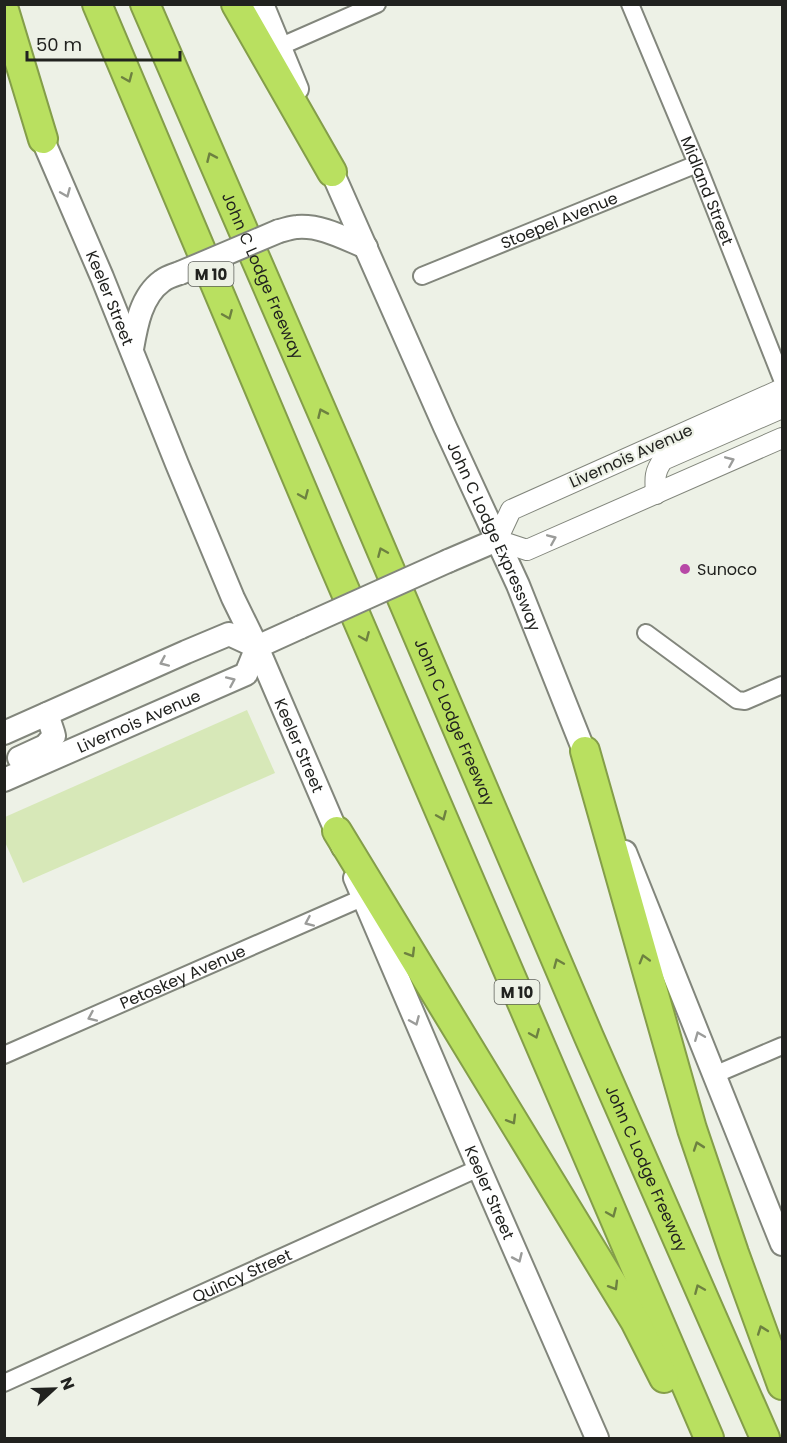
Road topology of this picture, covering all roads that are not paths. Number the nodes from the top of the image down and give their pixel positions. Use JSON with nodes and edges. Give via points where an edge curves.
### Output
{"nodes":[{"id":1,"x":97,"y":4,"type":"edge"},
{"id":2,"x":145,"y":4,"type":"edge"},
{"id":3,"x":236,"y":4,"type":"edge"},
{"id":4,"x":262,"y":4,"type":"edge"},
{"id":5,"x":377,"y":4,"type":"edge"},
{"id":6,"x":630,"y":4,"type":"edge"},
{"id":7,"x":4,"y":10,"type":"edge"},
{"id":8,"x":279,"y":48,"type":"junction"},
{"id":9,"x":4,"y":52,"type":"edge"},
{"id":10,"x":43,"y":139,"type":"junction"},
{"id":11,"x":697,"y":164,"type":"junction"},
{"id":12,"x":332,"y":172,"type":"junction"},
{"id":13,"x":366,"y":247,"type":"junction"},
{"id":14,"x":422,"y":276,"type":"dead end"},
{"id":15,"x":132,"y":350,"type":"junction"},
{"id":16,"x":783,"y":379,"type":"edge"},
{"id":17,"x":783,"y":389,"type":"edge"},
{"id":18,"x":783,"y":408,"type":"edge"},
{"id":19,"x":783,"y":438,"type":"edge"},
{"id":20,"x":656,"y":494,"type":"junction"},
{"id":21,"x":497,"y":540,"type":"junction"},
{"id":22,"x":646,"y":633,"type":"dead end"},
{"id":23,"x":257,"y":647,"type":"junction"},
{"id":24,"x":783,"y":685,"type":"edge"},
{"id":25,"x":47,"y":714,"type":"junction"},
{"id":26,"x":4,"y":733,"type":"edge"},
{"id":27,"x":585,"y":751,"type":"junction"},
{"id":28,"x":4,"y":764,"type":"edge"},
{"id":29,"x":4,"y":780,"type":"edge"},
{"id":30,"x":337,"y":831,"type":"junction"},
{"id":31,"x":363,"y":898,"type":"junction"},
{"id":32,"x":783,"y":1046,"type":"edge"},
{"id":33,"x":4,"y":1055,"type":"edge"},
{"id":34,"x":714,"y":1075,"type":"junction"},
{"id":35,"x":478,"y":1168,"type":"junction"},
{"id":36,"x":780,"y":1231,"type":"edge"},
{"id":37,"x":4,"y":1383,"type":"edge"},
{"id":38,"x":783,"y":1385,"type":"edge"},
{"id":39,"x":597,"y":1438,"type":"edge"},
{"id":40,"x":696,"y":1438,"type":"edge"},
{"id":41,"x":709,"y":1438,"type":"edge"},
{"id":42,"x":765,"y":1438,"type":"edge"}],
"edges":[{"from":1,"to":41,"type":"highway","number":"M 10","one_way":true},
{"from":42,"to":2,"type":"highway","name":"John C Lodge Freeway","number":"M 10","one_way":true},
{"from":3,"to":12,"type":"highway"},
{"from":4,"to":8,"type":"main road","name":"John C Lodge Expressway"},
{"from":5,"to":8,"type":"street"},
{"from":6,"to":11,"type":"street","name":"Midland Street"},
{"from":7,"to":10,"type":"highway"},
{"from":8,"to":12,"type":"main road","name":"John C Lodge Expressway"},
{"from":9,"to":10,"type":"main road","name":"Keeler Street"},
{"from":10,"to":15,"type":"main road","name":"Keeler Street","one_way":true},
{"from":11,"to":14,"type":"street","name":"Stoepel Avenue"},
{"from":11,"to":16,"type":"street","name":"Midland Street"},
{"from":12,"to":13,"type":"main road","name":"John C Lodge Expressway"},
{"from":13,"to":15,"type":"main road","bridge":true,"via":[[327,231],[296,227],[180,273],[152,290],[136,326]]},
{"from":13,"to":21,"type":"main road","name":"John C Lodge Expressway"},
{"from":15,"to":23,"type":"main road","name":"Keeler Street","via":[[233,598]]},
{"from":17,"to":21,"type":"street","name":"Livernois Avenue","via":[[511,510]]},
{"from":18,"to":20,"type":"street","via":[[663,460],[657,467]]},
{"from":20,"to":19,"type":"street","one_way":true},
{"from":21,"to":20,"type":"street","one_way":true,"via":[[527,550]]},
{"from":21,"to":23,"type":"main road","bridge":true},
{"from":21,"to":27,"type":"main road","name":"John C Lodge Expressway"},
{"from":22,"to":24,"type":"street","via":[[737,700],[745,701]]},
{"from":23,"to":25,"type":"main road","one_way":true,"via":[[229,634]]},
{"from":29,"to":23,"type":"main road","name":"Livernois Avenue","one_way":true,"via":[[246,674]]},
{"from":23,"to":30,"type":"main road","name":"Keeler Street"},
{"from":25,"to":26,"type":"main road"},
{"from":25,"to":28,"type":"main road","via":[[54,732],[50,742]]},
{"from":34,"to":27,"type":"main road","name":"John C Lodge Expressway","one_way":true},
{"from":38,"to":27,"type":"highway","one_way":true,"via":[[692,1129]]},
{"from":30,"to":31,"type":"main road","name":"Keeler Street"},
{"from":30,"to":40,"type":"highway","one_way":true,"via":[[634,1321]]},
{"from":31,"to":33,"type":"street","name":"Petoskey Avenue","one_way":true},
{"from":31,"to":35,"type":"main road","name":"Keeler Street","one_way":true},
{"from":32,"to":34,"type":"street"},
{"from":34,"to":36,"type":"main road","name":"John C Lodge Expressway"},
{"from":35,"to":37,"type":"street","name":"Quincy Street"},
{"from":35,"to":39,"type":"main road","name":"Keeler Street","one_way":true}]}
